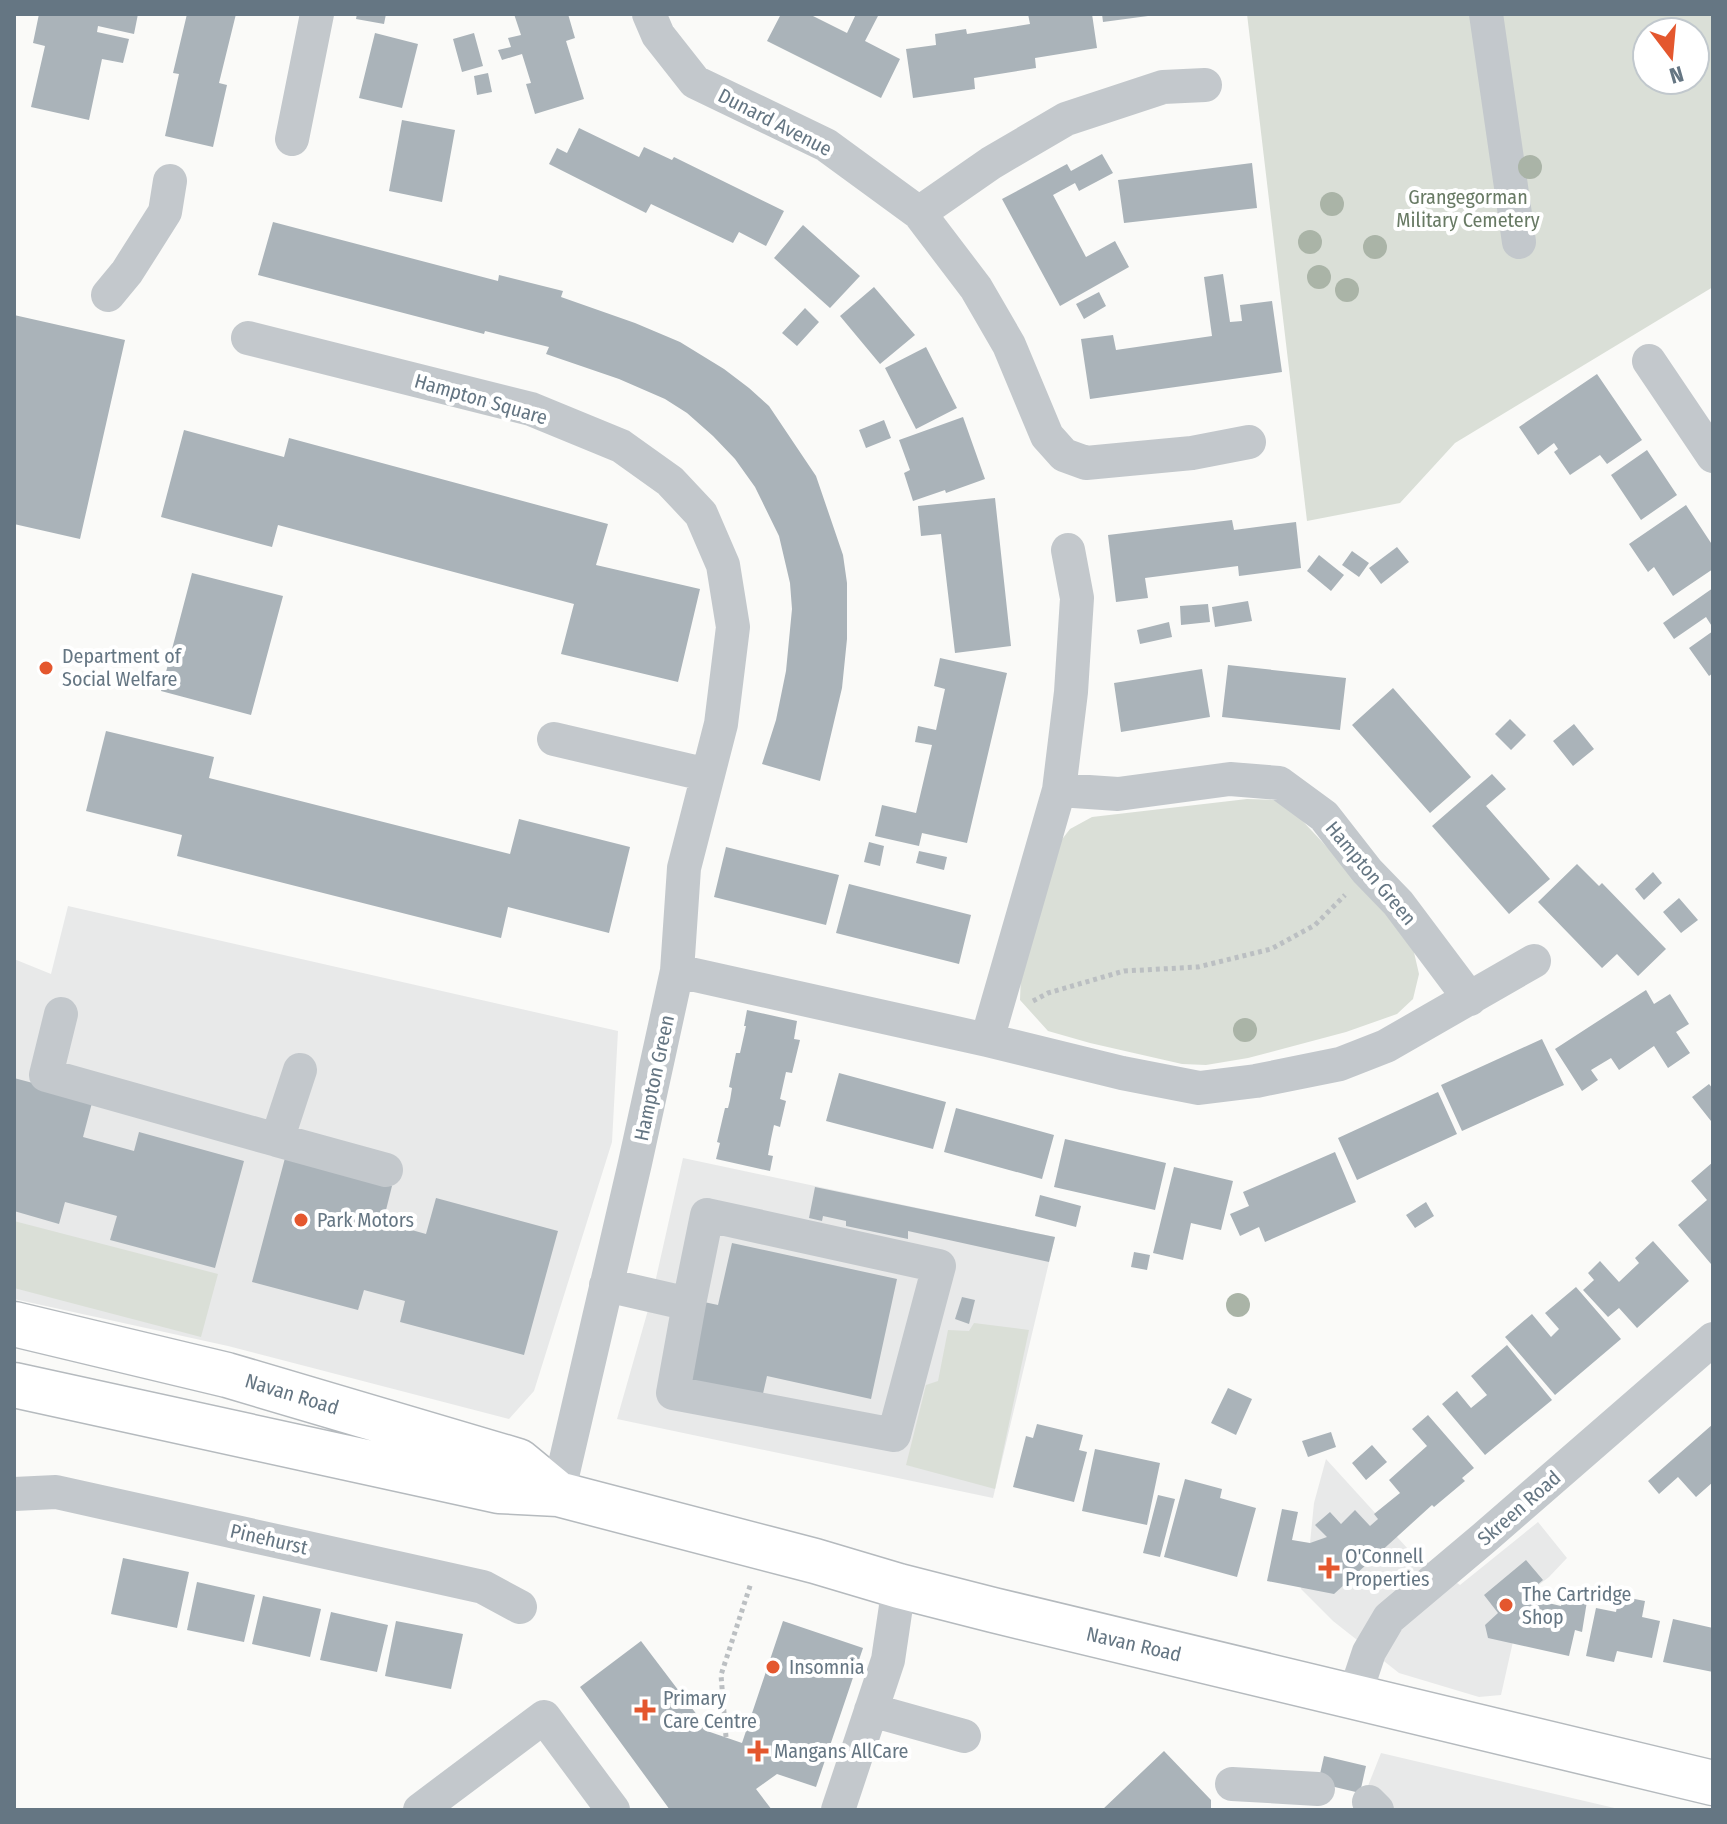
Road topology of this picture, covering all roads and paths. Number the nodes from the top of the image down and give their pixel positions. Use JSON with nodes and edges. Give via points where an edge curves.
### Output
{"nodes":[{"id":1,"x":317,"y":14,"type":"edge"},
{"id":2,"x":649,"y":14,"type":"edge"},
{"id":3,"x":1486,"y":14,"type":"edge"},
{"id":4,"x":1205,"y":85,"type":"dead end"},
{"id":5,"x":292,"y":139,"type":"dead end"},
{"id":6,"x":170,"y":181,"type":"dead end"},
{"id":7,"x":919,"y":213,"type":"junction"},
{"id":8,"x":1519,"y":242,"type":"dead end"},
{"id":9,"x":108,"y":295,"type":"dead end"},
{"id":10,"x":248,"y":338,"type":"dead end"},
{"id":11,"x":1649,"y":361,"type":"dead end"},
{"id":12,"x":1249,"y":442,"type":"dead end"},
{"id":13,"x":1713,"y":456,"type":"edge"},
{"id":14,"x":1068,"y":550,"type":"dead end"},
{"id":15,"x":554,"y":739,"type":"dead end"},
{"id":16,"x":708,"y":775,"type":"junction"},
{"id":17,"x":1059,"y":790,"type":"junction"},
{"id":18,"x":1367,"y":871,"type":"junction"},
{"id":19,"x":1534,"y":961,"type":"dead end"},
{"id":20,"x":677,"y":971,"type":"junction"},
{"id":21,"x":1470,"y":999,"type":"junction"},
{"id":22,"x":61,"y":1014,"type":"dead end"},
{"id":23,"x":987,"y":1040,"type":"junction"},
{"id":24,"x":300,"y":1070,"type":"dead end"},
{"id":25,"x":277,"y":1140,"type":"junction"},
{"id":26,"x":386,"y":1170,"type":"dead end"},
{"id":27,"x":606,"y":1285,"type":"junction"},
{"id":28,"x":689,"y":1304,"type":"junction"},
{"id":29,"x":14,"y":1324,"type":"edge"},
{"id":30,"x":1713,"y":1339,"type":"edge"},
{"id":31,"x":14,"y":1385,"type":"edge"},
{"id":32,"x":14,"y":1494,"type":"edge"},
{"id":33,"x":558,"y":1494,"type":"junction"},
{"id":34,"x":762,"y":1547,"type":"junction"},
{"id":35,"x":899,"y":1586,"type":"junction"},
{"id":36,"x":520,"y":1607,"type":"dead end"},
{"id":37,"x":1354,"y":1697,"type":"junction"},
{"id":38,"x":871,"y":1710,"type":"junction"},
{"id":39,"x":964,"y":1736,"type":"dead end"},
{"id":40,"x":726,"y":1737,"type":"dead end"},
{"id":41,"x":1713,"y":1783,"type":"edge"},
{"id":42,"x":1232,"y":1784,"type":"dead end"},
{"id":43,"x":1318,"y":1789,"type":"dead end"},
{"id":44,"x":1266,"y":1798,"type":"edge"},
{"id":45,"x":420,"y":1810,"type":"edge"},
{"id":46,"x":613,"y":1810,"type":"edge"},
{"id":47,"x":838,"y":1810,"type":"edge"}],
"edges":[{"from":1,"to":5,"type":"street"},
{"from":2,"to":7,"type":"street","name":"Dunard Avenue","via":[[658,35],[695,82],[826,145]]},
{"from":3,"to":8,"type":"street"},
{"from":4,"to":7,"type":"street","via":[[1163,87],[1066,119]]},
{"from":6,"to":9,"type":"street","via":[[165,212]]},
{"from":7,"to":12,"type":"street","name":"Dunard Avenue","via":[[976,288],[1009,345],[1047,436],[1064,455],[1086,463]]},
{"from":10,"to":16,"type":"street","name":"Hampton Square","via":[[531,409],[621,446],[670,481],[701,514],[723,565],[733,627],[721,724]]},
{"from":11,"to":13,"type":"street"},
{"from":14,"to":17,"type":"street","via":[[1077,598]]},
{"from":15,"to":16,"type":"street"},
{"from":16,"to":20,"type":"street","name":"Hampton Square","via":[[684,868]]},
{"from":17,"to":18,"type":"street","name":"Hampton Green","via":[[1118,794],[1230,779],[1279,783],[1324,816]]},
{"from":17,"to":23,"type":"street"},
{"from":18,"to":21,"type":"street","name":"Hampton Green","via":[[1398,903]]},
{"from":18,"to":23,"type":"path","via":[[1315,925],[1271,949],[1198,967],[1124,971],[1048,993]]},
{"from":19,"to":21,"type":"street"},
{"from":20,"to":23,"type":"street"},
{"from":20,"to":27,"type":"street","name":"Hampton Green"},
{"from":21,"to":23,"type":"street","via":[[1386,1046],[1340,1064],[1199,1088]]},
{"from":22,"to":25,"type":"street","via":[[46,1075]]},
{"from":24,"to":25,"type":"street"},
{"from":25,"to":26,"type":"street"},
{"from":27,"to":28,"type":"street"},
{"from":27,"to":33,"type":"street","name":"Hampton Green"},
{"from":28,"to":28,"type":"street","via":[[707,1215],[939,1266],[894,1435],[673,1393]]},
{"from":29,"to":33,"type":"main road","name":"Navan Road","via":[[227,1375],[518,1461]]},
{"from":30,"to":37,"type":"street","name":"Skreen Road","via":[[1389,1618],[1369,1652]]},
{"from":31,"to":33,"type":"main road","name":"Navan Road","via":[[499,1491]]},
{"from":32,"to":36,"type":"street","name":"Pinehurst","via":[[56,1492],[483,1587]]},
{"from":33,"to":34,"type":"main road","name":"Navan Road"},
{"from":34,"to":35,"type":"main road","name":"Navan Road"},
{"from":34,"to":40,"type":"path","via":[[721,1675]]},
{"from":35,"to":37,"type":"main road","name":"Navan Road"},
{"from":35,"to":38,"type":"street","via":[[888,1660]]},
{"from":37,"to":41,"type":"main road","name":"Navan Road"},
{"from":38,"to":39,"type":"street"},
{"from":38,"to":47,"type":"street"},
{"from":42,"to":44,"type":"street"},
{"from":43,"to":44,"type":"street"},
{"from":45,"to":46,"type":"street","via":[[544,1717]]}]}
